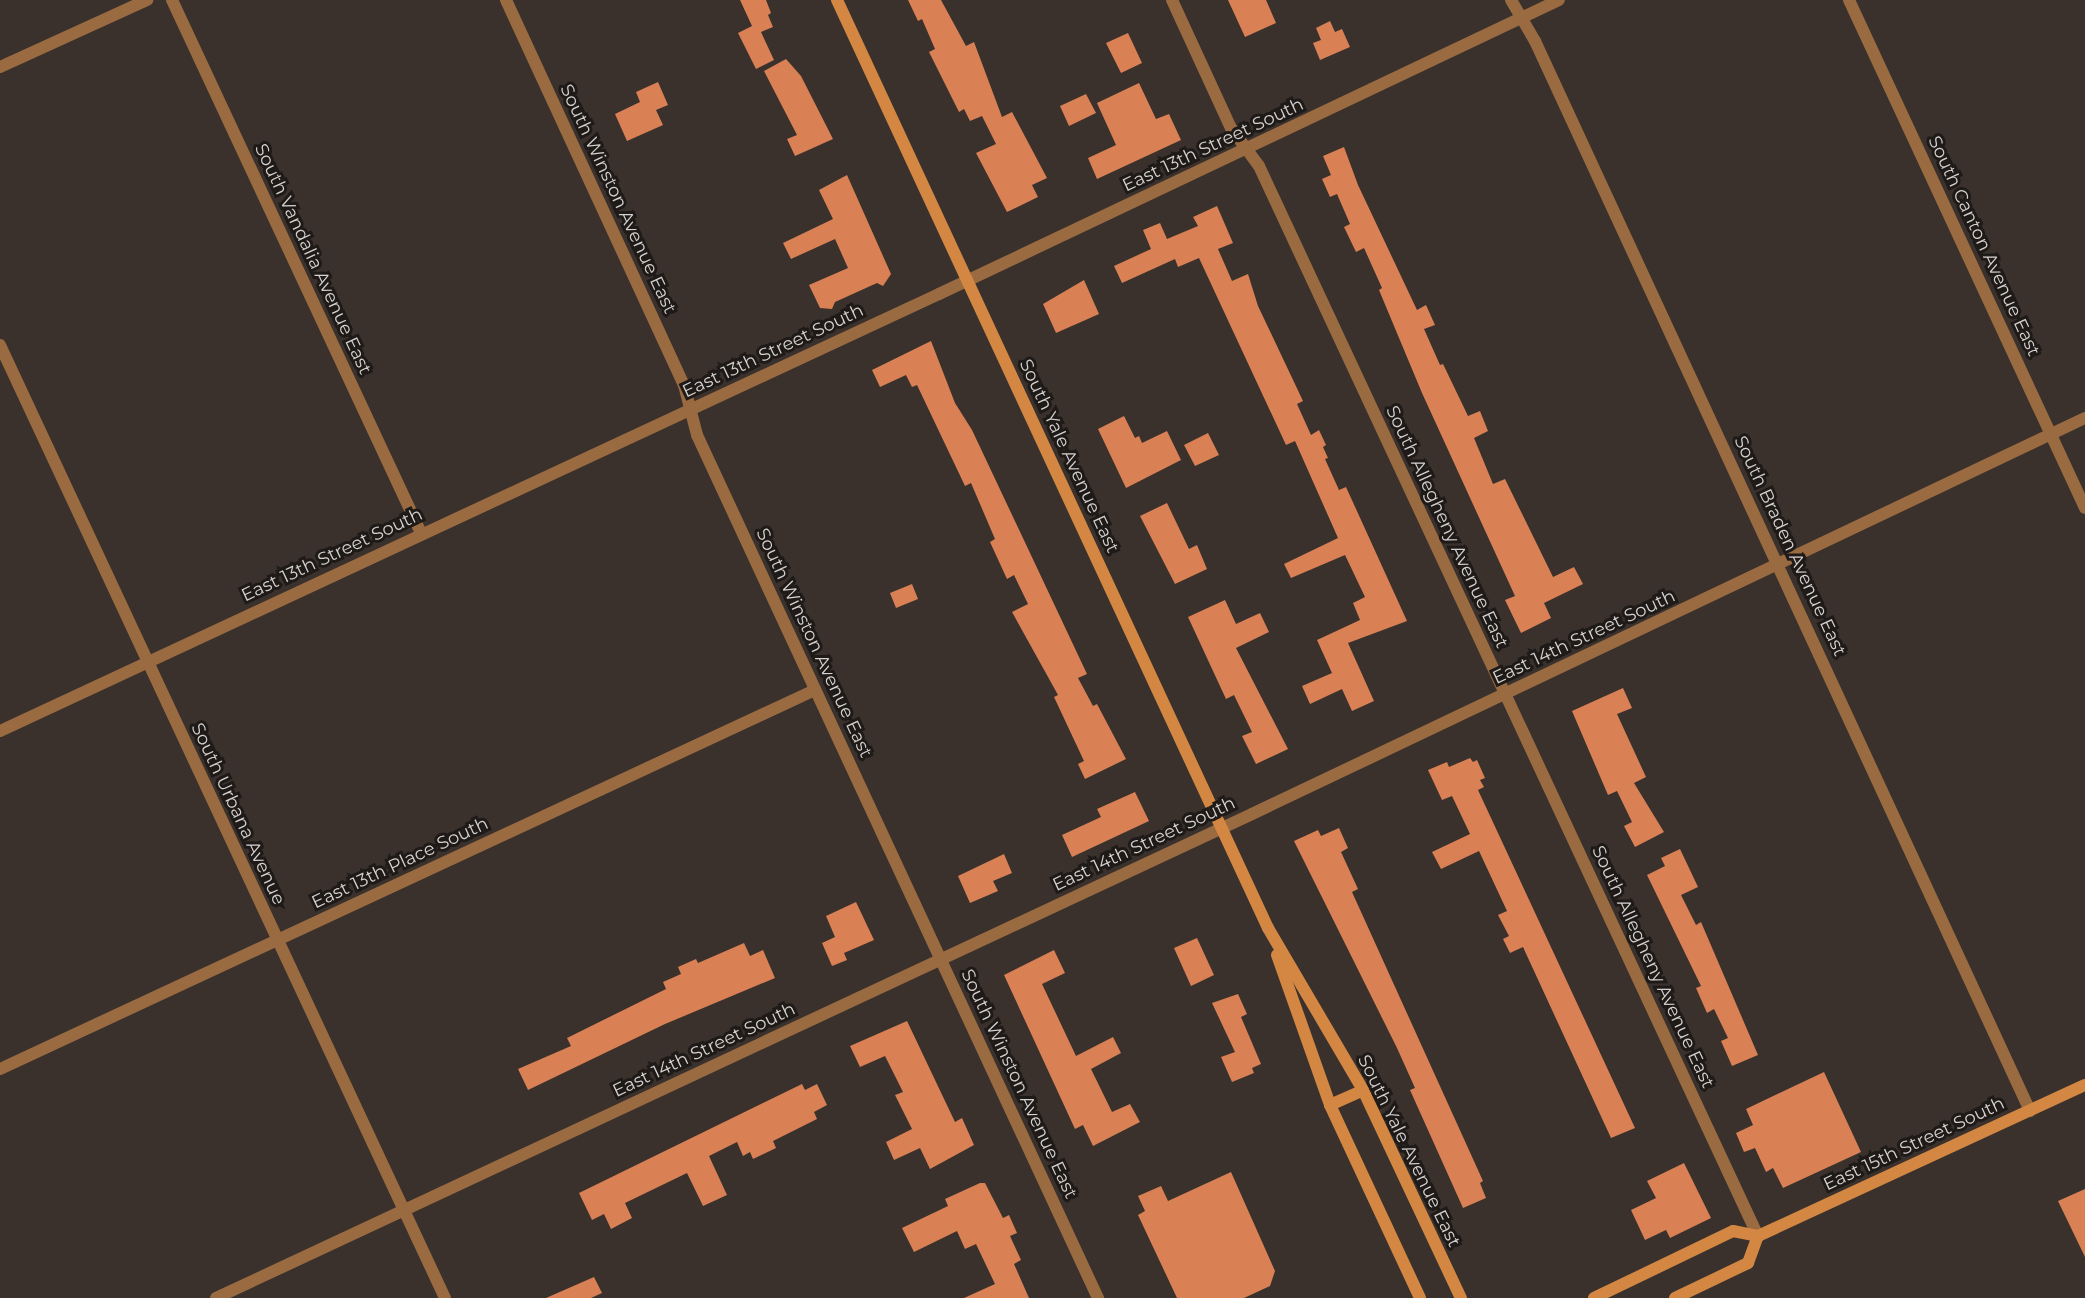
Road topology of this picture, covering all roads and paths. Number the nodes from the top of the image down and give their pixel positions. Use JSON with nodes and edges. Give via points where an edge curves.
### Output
{"nodes":[{"id":1,"x":147,"y":0,"type":"edge"},
{"id":2,"x":172,"y":0,"type":"edge"},
{"id":3,"x":506,"y":0,"type":"edge"},
{"id":4,"x":837,"y":0,"type":"edge"},
{"id":5,"x":1172,"y":0,"type":"edge"},
{"id":6,"x":1511,"y":0,"type":"edge"},
{"id":7,"x":1559,"y":0,"type":"edge"},
{"id":8,"x":1849,"y":0,"type":"edge"},
{"id":9,"x":1521,"y":18,"type":"junction"},
{"id":10,"x":0,"y":67,"type":"edge"},
{"id":11,"x":1246,"y":149,"type":"junction"},
{"id":12,"x":968,"y":280,"type":"junction"},
{"id":13,"x":0,"y":345,"type":"edge"},
{"id":14,"x":690,"y":409,"type":"junction"},
{"id":15,"x":2085,"y":417,"type":"edge"},
{"id":16,"x":2051,"y":434,"type":"junction"},
{"id":17,"x":2085,"y":508,"type":"edge"},
{"id":18,"x":421,"y":533,"type":"junction"},
{"id":19,"x":1779,"y":564,"type":"junction"},
{"id":20,"x":147,"y":663,"type":"junction"},
{"id":21,"x":815,"y":690,"type":"junction"},
{"id":22,"x":1505,"y":694,"type":"junction"},
{"id":23,"x":0,"y":731,"type":"edge"},
{"id":24,"x":1221,"y":828,"type":"junction"},
{"id":25,"x":1268,"y":928,"type":"junction"},
{"id":26,"x":277,"y":940,"type":"junction"},
{"id":27,"x":941,"y":958,"type":"junction"},
{"id":28,"x":0,"y":1069,"type":"edge"},
{"id":29,"x":2085,"y":1084,"type":"edge"},
{"id":30,"x":1363,"y":1090,"type":"junction"},
{"id":31,"x":1330,"y":1105,"type":"junction"},
{"id":32,"x":2030,"y":1111,"type":"junction"},
{"id":33,"x":405,"y":1211,"type":"junction"},
{"id":34,"x":1758,"y":1236,"type":"junction"},
{"id":35,"x":216,"y":1298,"type":"edge"},
{"id":36,"x":445,"y":1298,"type":"edge"},
{"id":37,"x":1098,"y":1298,"type":"edge"},
{"id":38,"x":1420,"y":1298,"type":"edge"},
{"id":39,"x":1461,"y":1298,"type":"edge"},
{"id":40,"x":1594,"y":1298,"type":"edge"},
{"id":41,"x":1675,"y":1298,"type":"edge"}],
"edges":[{"from":1,"to":10,"type":"street"},
{"from":2,"to":18,"type":"street","name":"South Vandalia Avenue East"},
{"from":3,"to":14,"type":"street","name":"South Winston Avenue East","via":[[679,374]]},
{"from":4,"to":12,"type":"main road","name":"South Yale Avenue East"},
{"from":5,"to":11,"type":"street","name":"South Allegheny Avenue East","via":[[1231,128]]},
{"from":6,"to":9,"type":"street","name":"South Braden Avenue East"},
{"from":7,"to":9,"type":"street","name":"East 13th Street South"},
{"from":8,"to":16,"type":"street","name":"South Canton Avenue East"},
{"from":9,"to":11,"type":"street","name":"East 13th Street South"},
{"from":9,"to":19,"type":"street","name":"South Braden Avenue East"},
{"from":11,"to":12,"type":"street","name":"East 13th Street South"},
{"from":11,"to":22,"type":"street","name":"South Allegheny Avenue East","via":[[1259,166]]},
{"from":12,"to":14,"type":"street","name":"East 13th Street South"},
{"from":12,"to":24,"type":"main road","name":"South Yale Avenue East"},
{"from":13,"to":20,"type":"street","name":"South Urbana Avenue"},
{"from":14,"to":18,"type":"street","name":"East 13th Street South"},
{"from":14,"to":21,"type":"street","name":"South Winston Avenue East","via":[[697,435]]},
{"from":15,"to":16,"type":"street","name":"East 14th Street South"},
{"from":16,"to":17,"type":"street","name":"South Canton Avenue East"},
{"from":16,"to":19,"type":"street","name":"East 14th Street South"},
{"from":18,"to":20,"type":"street","name":"East 13th Street South"},
{"from":19,"to":22,"type":"street","name":"East 14th Street South"},
{"from":19,"to":32,"type":"street","name":"South Braden Avenue East"},
{"from":20,"to":23,"type":"street","name":"East 13th Street South"},
{"from":20,"to":26,"type":"street","name":"South Urbana Avenue"},
{"from":21,"to":26,"type":"street","name":"East 13th Place South"},
{"from":21,"to":27,"type":"street","name":"South Winston Avenue East"},
{"from":22,"to":24,"type":"street","name":"East 14th Street South"},
{"from":22,"to":34,"type":"street","name":"South Allegheny Avenue East"},
{"from":24,"to":25,"type":"main road","name":"South Yale Avenue East"},
{"from":24,"to":27,"type":"street","name":"East 14th Street South"},
{"from":25,"to":30,"type":"main road","name":"South Yale Avenue East"},
{"from":25,"to":31,"type":"main road","name":"South Yale Avenue East"},
{"from":26,"to":28,"type":"street","name":"East 13th Place South"},
{"from":26,"to":33,"type":"street","name":"South Urbana Avenue"},
{"from":27,"to":33,"type":"street","name":"East 14th Street South"},
{"from":27,"to":37,"type":"street","name":"South Winston Avenue East"},
{"from":29,"to":32,"type":"main road","name":"East 15th Street South"},
{"from":30,"to":31,"type":"main road"},
{"from":30,"to":39,"type":"main road","name":"South Yale Avenue East"},
{"from":31,"to":38,"type":"main road","name":"South Yale Avenue East"},
{"from":32,"to":34,"type":"main road","name":"East 15th Street South"},
{"from":33,"to":35,"type":"street","name":"East 14th Street South"},
{"from":33,"to":36,"type":"street","name":"South Urbana Avenue"},
{"from":34,"to":40,"type":"main road","via":[[1733,1231]]},
{"from":34,"to":41,"type":"main road","via":[[1748,1263]]}]}
